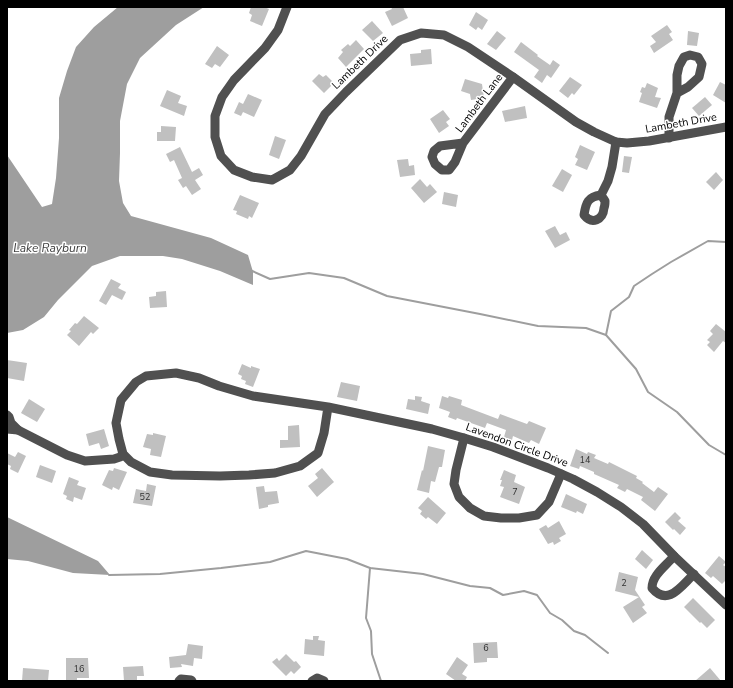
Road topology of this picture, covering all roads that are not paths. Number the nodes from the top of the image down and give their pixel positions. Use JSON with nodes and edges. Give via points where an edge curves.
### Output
{"nodes":[{"id":1,"x":287,"y":7,"type":"edge"},
{"id":2,"x":513,"y":77,"type":"junction"},
{"id":3,"x":677,"y":93,"type":"dead end"},
{"id":4,"x":725,"y":127,"type":"edge"},
{"id":5,"x":726,"y":136,"type":"edge"},
{"id":6,"x":669,"y":138,"type":"junction"},
{"id":7,"x":616,"y":142,"type":"junction"},
{"id":8,"x":463,"y":143,"type":"dead end"},
{"id":9,"x":601,"y":195,"type":"dead end"},
{"id":10,"x":328,"y":407,"type":"junction"},
{"id":11,"x":7,"y":414,"type":"edge"},
{"id":12,"x":7,"y":429,"type":"edge"},
{"id":13,"x":18,"y":430,"type":"junction"},
{"id":14,"x":464,"y":438,"type":"junction"},
{"id":15,"x":123,"y":454,"type":"junction"},
{"id":16,"x":561,"y":474,"type":"junction"},
{"id":17,"x":674,"y":556,"type":"junction"},
{"id":18,"x":694,"y":574,"type":"junction"},
{"id":19,"x":724,"y":600,"type":"edge"},
{"id":20,"x":179,"y":681,"type":"edge"},
{"id":21,"x":192,"y":681,"type":"edge"},
{"id":22,"x":312,"y":681,"type":"edge"},
{"id":23,"x":324,"y":681,"type":"edge"}],
"edges":[{"from":1,"to":2,"type":"street","name":"Lambeth Drive","via":[[278,30],[265,48],[234,80],[222,97],[215,116],[215,137],[221,156],[234,170],[252,177],[272,180],[290,170],[325,114],[400,40],[421,33],[444,35],[468,47]]},
{"from":2,"to":7,"type":"street","name":"Lambeth Drive","via":[[576,122]]},
{"from":2,"to":8,"type":"street","name":"Lambeth Lane"},
{"from":3,"to":6,"type":"street","via":[[669,117]]},
{"from":4,"to":5,"type":"street"},
{"from":4,"to":6,"type":"street","name":"Lambeth Drive"},
{"from":6,"to":7,"type":"street","name":"Lambeth Drive"},
{"from":7,"to":9,"type":"street","via":[[610,174]]},
{"from":10,"to":14,"type":"street","name":"Lavendon Circle Drive"},
{"from":10,"to":15,"type":"street","via":[[318,453],[300,466],[275,473],[172,475],[150,472],[131,462]]},
{"from":10,"to":15,"type":"street","name":"Lavendon Circle Drive","via":[[253,396],[176,373],[146,376],[136,382],[121,400],[116,423]]},
{"from":11,"to":13,"type":"street","via":[[11,424]]},
{"from":12,"to":13,"type":"street"},
{"from":13,"to":15,"type":"street","via":[[67,455],[85,461],[114,459]]},
{"from":14,"to":16,"type":"street","name":"Lavendon Circle Drive","via":[[521,457]]},
{"from":14,"to":16,"type":"street","via":[[454,484],[464,503],[484,516],[519,518],[537,515],[549,502]]},
{"from":16,"to":17,"type":"street","name":"Lavendon Circle Drive","via":[[621,507],[643,524]]},
{"from":17,"to":18,"type":"street","name":"Lavendon Circle Drive"},
{"from":17,"to":18,"type":"street","via":[[654,578],[652,588],[656,593],[661,596],[672,595]]},
{"from":18,"to":19,"type":"street","name":"Lavendon Circle Drive"},
{"from":20,"to":21,"type":"street"},
{"from":22,"to":23,"type":"street","via":[[317,678]]}]}
